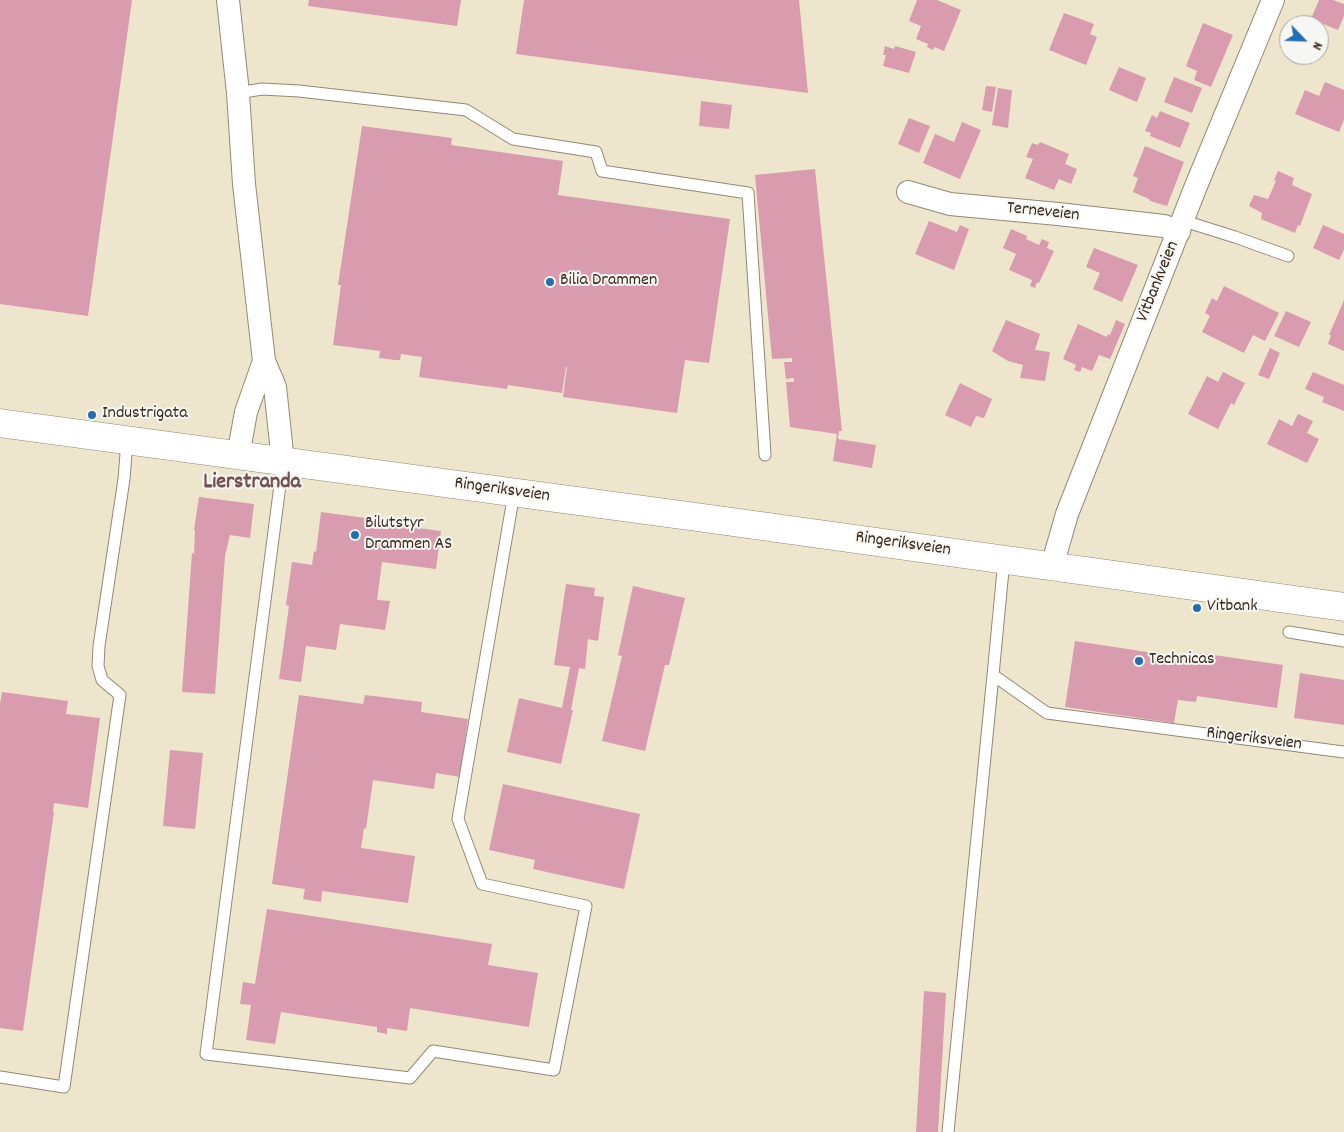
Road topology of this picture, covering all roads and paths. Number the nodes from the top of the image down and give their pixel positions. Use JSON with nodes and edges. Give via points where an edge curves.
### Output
{"nodes":[{"id":1,"x":228,"y":0,"type":"edge"},
{"id":2,"x":1271,"y":1,"type":"edge"},
{"id":3,"x":238,"y":93,"type":"junction"},
{"id":4,"x":908,"y":192,"type":"dead end"},
{"id":5,"x":1181,"y":226,"type":"junction"},
{"id":6,"x":1288,"y":256,"type":"dead end"},
{"id":7,"x":264,"y":361,"type":"junction"},
{"id":8,"x":0,"y":424,"type":"edge"},
{"id":9,"x":127,"y":441,"type":"junction"},
{"id":10,"x":238,"y":456,"type":"junction"},
{"id":11,"x":765,"y":456,"type":"dead end"},
{"id":12,"x":283,"y":462,"type":"junction"},
{"id":13,"x":514,"y":493,"type":"junction"},
{"id":14,"x":1004,"y":560,"type":"junction"},
{"id":15,"x":1052,"y":566,"type":"junction"},
{"id":16,"x":1344,"y":607,"type":"edge"},
{"id":17,"x":1289,"y":632,"type":"dead end"},
{"id":18,"x":1344,"y":641,"type":"edge"},
{"id":19,"x":993,"y":675,"type":"junction"},
{"id":20,"x":1344,"y":752,"type":"edge"},
{"id":21,"x":0,"y":1077,"type":"edge"},
{"id":22,"x":948,"y":1132,"type":"edge"}],
"edges":[{"from":1,"to":3,"type":"street"},
{"from":2,"to":5,"type":"street","name":"Vitbankveien"},
{"from":3,"to":7,"type":"street","via":[[245,193]]},
{"from":3,"to":11,"type":"lane","via":[[262,89],[299,91],[466,110],[513,138],[596,152],[602,171],[748,193]]},
{"from":4,"to":5,"type":"street","name":"Terneveien","via":[[950,204]]},
{"from":5,"to":6,"type":"lane","via":[[1235,237]]},
{"from":5,"to":15,"type":"street","name":"Vitbankveien","via":[[1067,514]]},
{"from":7,"to":10,"type":"street","via":[[246,412]]},
{"from":7,"to":12,"type":"street","via":[[275,387]]},
{"from":8,"to":9,"type":"highway","name":"Ringeriksveien"},
{"from":9,"to":10,"type":"highway","name":"Ringeriksveien"},
{"from":9,"to":21,"type":"lane","via":[[98,666],[102,680],[120,695],[64,1087]]},
{"from":10,"to":12,"type":"highway","name":"Ringeriksveien"},
{"from":12,"to":13,"type":"highway","name":"Ringeriksveien"},
{"from":12,"to":13,"type":"lane","via":[[206,1054],[410,1078],[433,1051],[554,1070],[586,906],[482,884],[458,819]]},
{"from":13,"to":14,"type":"highway","name":"Ringeriksveien"},
{"from":14,"to":15,"type":"highway","name":"Ringeriksveien"},
{"from":14,"to":19,"type":"lane"},
{"from":15,"to":16,"type":"highway","name":"Ringeriksveien"},
{"from":17,"to":18,"type":"lane"},
{"from":19,"to":20,"type":"lane","name":"Ringeriksveien","via":[[1047,713]]},
{"from":19,"to":22,"type":"lane"}]}
